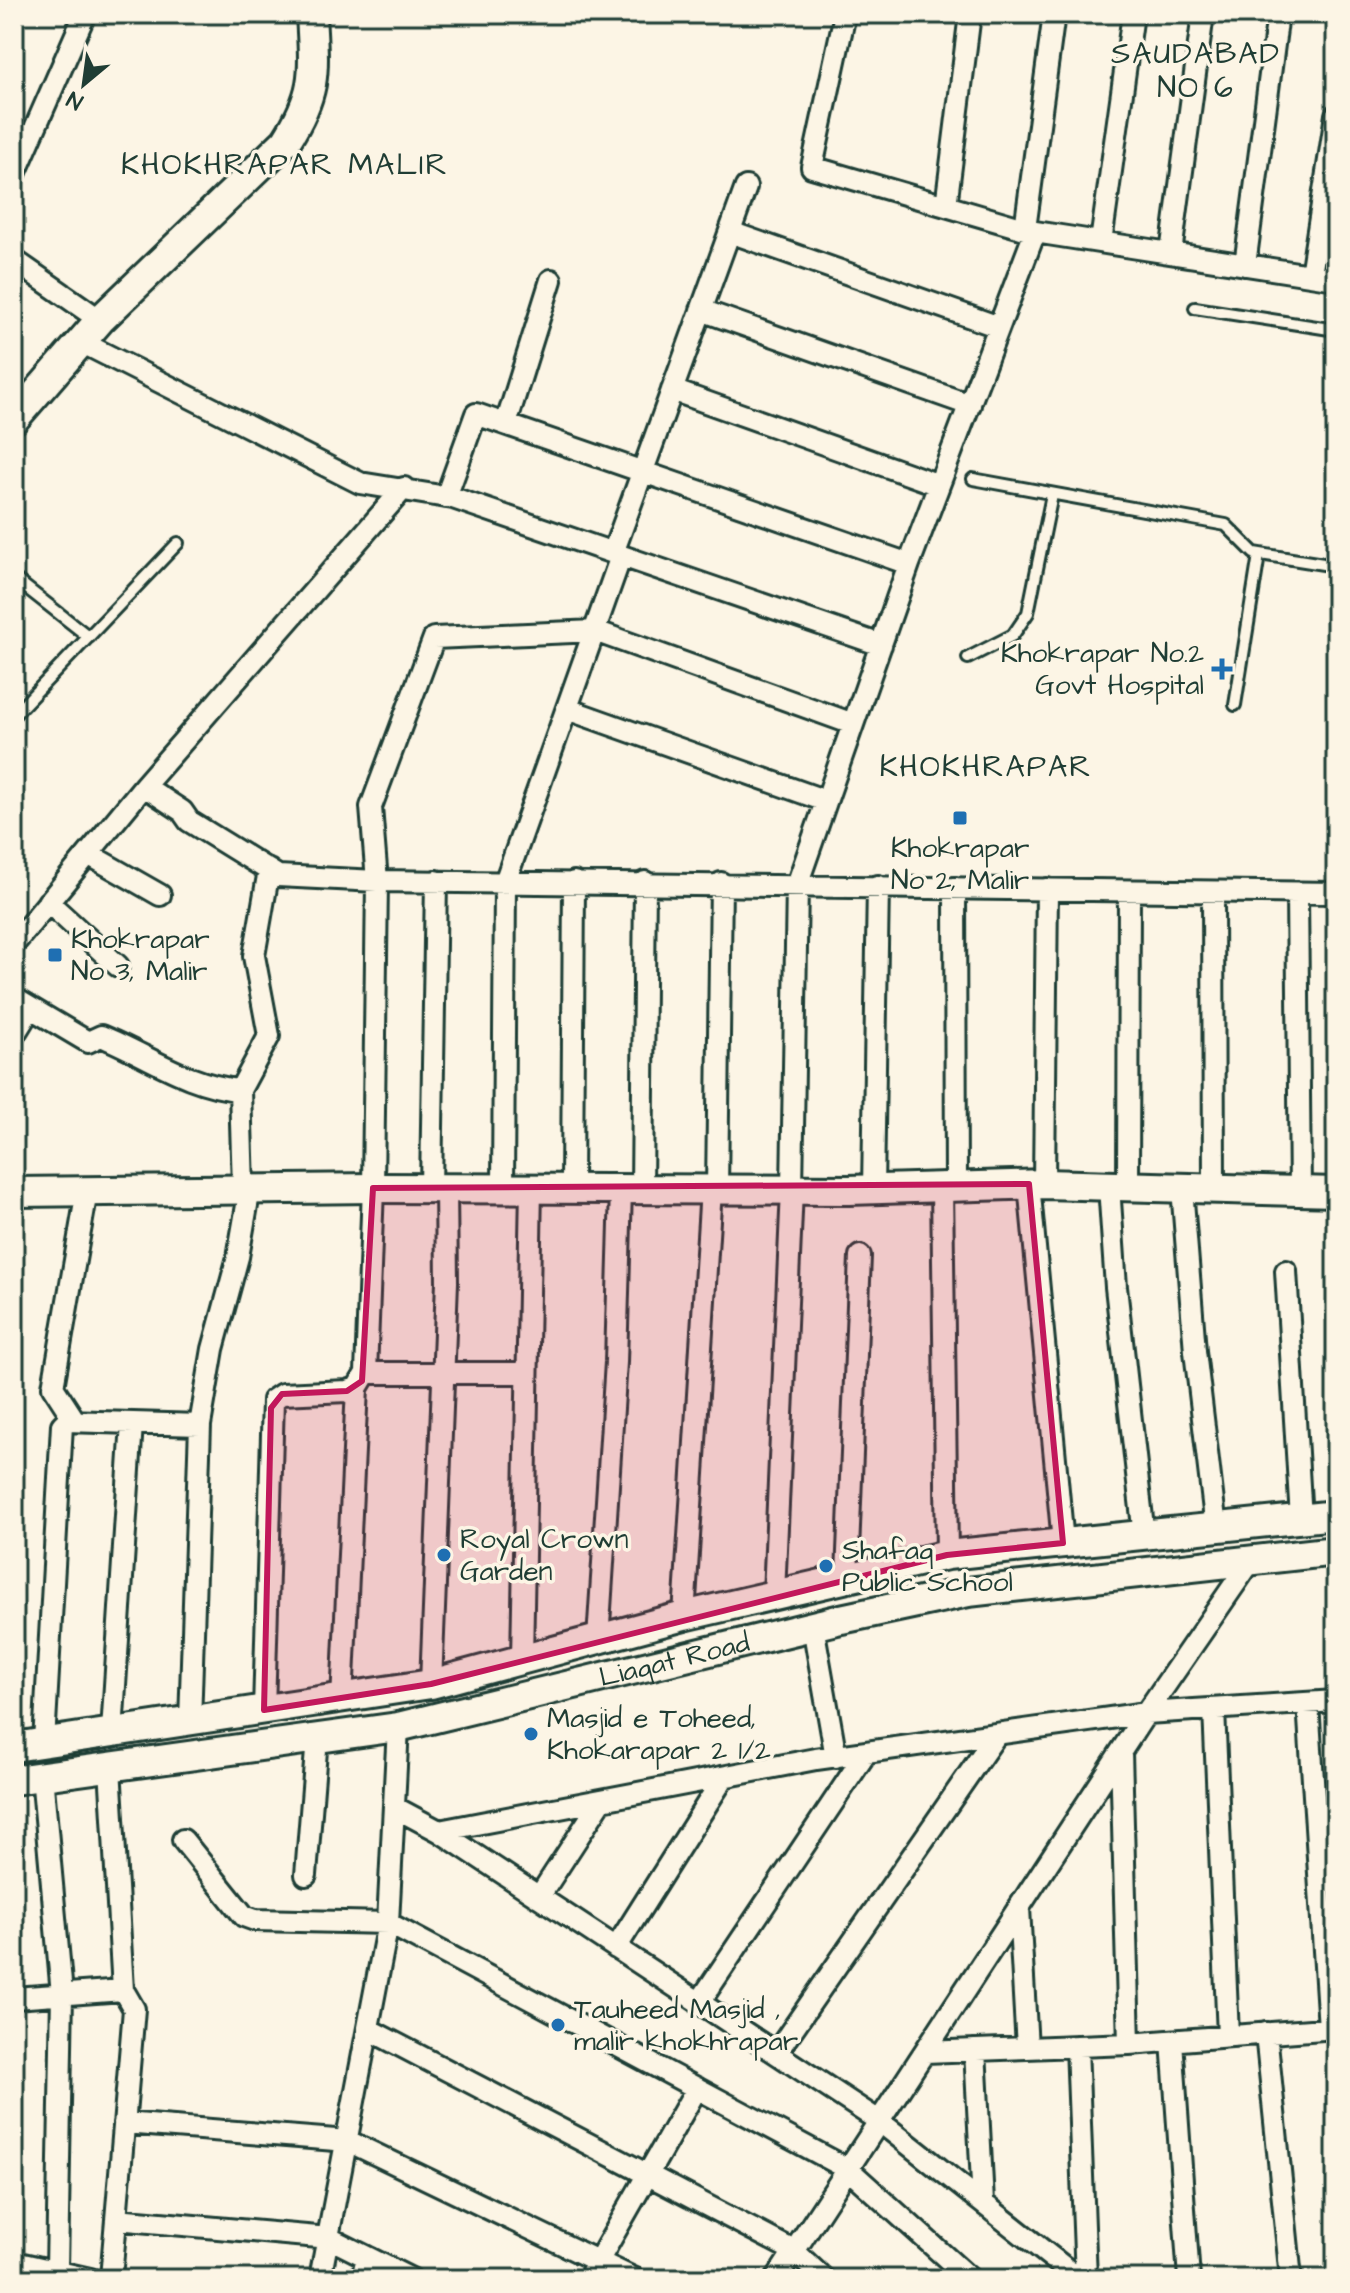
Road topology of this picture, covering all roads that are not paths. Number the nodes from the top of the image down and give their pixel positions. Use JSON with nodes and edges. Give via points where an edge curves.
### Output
{"nodes":[{"id":1,"x":85,"y":14,"type":"edge"},
{"id":2,"x":311,"y":14,"type":"edge"},
{"id":3,"x":845,"y":14,"type":"edge"},
{"id":4,"x":970,"y":14,"type":"edge"},
{"id":5,"x":1054,"y":14,"type":"edge"},
{"id":6,"x":1133,"y":14,"type":"edge"},
{"id":7,"x":1203,"y":14,"type":"edge"},
{"id":8,"x":1278,"y":14,"type":"edge"},
{"id":9,"x":1336,"y":115,"type":"edge"},
{"id":10,"x":14,"y":176,"type":"edge"},
{"id":11,"x":746,"y":187,"type":"dead end"},
{"id":12,"x":946,"y":206,"type":"junction"},
{"id":13,"x":1030,"y":230,"type":"junction"},
{"id":14,"x":730,"y":232,"type":"junction"},
{"id":15,"x":1101,"y":242,"type":"junction"},
{"id":16,"x":1171,"y":253,"type":"junction"},
{"id":17,"x":14,"y":260,"type":"edge"},
{"id":18,"x":1245,"y":265,"type":"junction"},
{"id":19,"x":1311,"y":275,"type":"junction"},
{"id":20,"x":1336,"y":279,"type":"edge"},
{"id":21,"x":551,"y":280,"type":"dead end"},
{"id":22,"x":1195,"y":308,"type":"dead end"},
{"id":23,"x":701,"y":310,"type":"junction"},
{"id":24,"x":100,"y":320,"type":"junction"},
{"id":25,"x":999,"y":327,"type":"junction"},
{"id":26,"x":1336,"y":330,"type":"edge"},
{"id":27,"x":79,"y":341,"type":"junction"},
{"id":28,"x":672,"y":390,"type":"junction"},
{"id":29,"x":970,"y":405,"type":"junction"},
{"id":30,"x":16,"y":414,"type":"edge"},
{"id":31,"x":506,"y":424,"type":"junction"},
{"id":32,"x":642,"y":472,"type":"junction"},
{"id":33,"x":973,"y":479,"type":"dead end"},
{"id":34,"x":939,"y":485,"type":"junction"},
{"id":35,"x":404,"y":488,"type":"junction"},
{"id":36,"x":1052,"y":495,"type":"junction"},
{"id":37,"x":446,"y":497,"type":"junction"},
{"id":38,"x":178,"y":543,"type":"dead end"},
{"id":39,"x":617,"y":554,"type":"junction"},
{"id":40,"x":1259,"y":555,"type":"junction"},
{"id":41,"x":909,"y":564,"type":"junction"},
{"id":42,"x":1336,"y":566,"type":"edge"},
{"id":43,"x":14,"y":578,"type":"edge"},
{"id":44,"x":595,"y":631,"type":"junction"},
{"id":45,"x":89,"y":637,"type":"junction"},
{"id":46,"x":881,"y":645,"type":"junction"},
{"id":47,"x":968,"y":658,"type":"dead end"},
{"id":48,"x":1235,"y":705,"type":"dead end"},
{"id":49,"x":567,"y":709,"type":"junction"},
{"id":50,"x":14,"y":715,"type":"edge"},
{"id":51,"x":853,"y":724,"type":"junction"},
{"id":52,"x":144,"y":786,"type":"junction"},
{"id":53,"x":826,"y":801,"type":"junction"},
{"id":54,"x":88,"y":854,"type":"junction"},
{"id":55,"x":269,"y":870,"type":"junction"},
{"id":56,"x":377,"y":881,"type":"junction"},
{"id":57,"x":436,"y":881,"type":"junction"},
{"id":58,"x":505,"y":882,"type":"junction"},
{"id":59,"x":574,"y":882,"type":"junction"},
{"id":60,"x":645,"y":882,"type":"junction"},
{"id":61,"x":721,"y":883,"type":"junction"},
{"id":62,"x":797,"y":885,"type":"junction"},
{"id":63,"x":878,"y":886,"type":"junction"},
{"id":64,"x":955,"y":888,"type":"junction"},
{"id":65,"x":1047,"y":889,"type":"junction"},
{"id":66,"x":1129,"y":891,"type":"junction"},
{"id":67,"x":1213,"y":892,"type":"junction"},
{"id":68,"x":1297,"y":893,"type":"junction"},
{"id":69,"x":1336,"y":893,"type":"edge"},
{"id":70,"x":160,"y":895,"type":"dead end"},
{"id":71,"x":48,"y":902,"type":"junction"},
{"id":72,"x":14,"y":944,"type":"edge"},
{"id":73,"x":118,"y":966,"type":"dead end"},
{"id":74,"x":22,"y":1003,"type":"edge"},
{"id":75,"x":14,"y":1035,"type":"edge"},
{"id":76,"x":240,"y":1090,"type":"junction"},
{"id":77,"x":1037,"y":1184,"type":"junction"},
{"id":78,"x":1118,"y":1186,"type":"junction"},
{"id":79,"x":949,"y":1187,"type":"junction"},
{"id":80,"x":246,"y":1188,"type":"junction"},
{"id":81,"x":373,"y":1188,"type":"junction"},
{"id":82,"x":439,"y":1188,"type":"junction"},
{"id":83,"x":517,"y":1188,"type":"junction"},
{"id":84,"x":572,"y":1188,"type":"junction"},
{"id":85,"x":1182,"y":1188,"type":"junction"},
{"id":86,"x":632,"y":1189,"type":"junction"},
{"id":87,"x":714,"y":1189,"type":"junction"},
{"id":88,"x":873,"y":1189,"type":"junction"},
{"id":89,"x":1214,"y":1189,"type":"junction"},
{"id":90,"x":792,"y":1190,"type":"junction"},
{"id":91,"x":87,"y":1191,"type":"junction"},
{"id":92,"x":1300,"y":1191,"type":"junction"},
{"id":93,"x":14,"y":1192,"type":"edge"},
{"id":94,"x":1336,"y":1192,"type":"edge"},
{"id":95,"x":860,"y":1256,"type":"dead end"},
{"id":96,"x":1286,"y":1271,"type":"dead end"},
{"id":97,"x":443,"y":1373,"type":"junction"},
{"id":98,"x":527,"y":1373,"type":"junction"},
{"id":99,"x":361,"y":1380,"type":"junction"},
{"id":100,"x":75,"y":1421,"type":"junction"},
{"id":101,"x":132,"y":1423,"type":"junction"},
{"id":102,"x":200,"y":1425,"type":"junction"},
{"id":103,"x":1336,"y":1515,"type":"edge"},
{"id":104,"x":1301,"y":1519,"type":"junction"},
{"id":105,"x":1216,"y":1528,"type":"junction"},
{"id":106,"x":1144,"y":1536,"type":"junction"},
{"id":107,"x":1063,"y":1543,"type":"junction"},
{"id":108,"x":1336,"y":1551,"type":"edge"},
{"id":109,"x":947,"y":1555,"type":"junction"},
{"id":110,"x":1250,"y":1562,"type":"junction"},
{"id":111,"x":847,"y":1576,"type":"junction"},
{"id":112,"x":774,"y":1594,"type":"junction"},
{"id":113,"x":684,"y":1616,"type":"junction"},
{"id":114,"x":813,"y":1626,"type":"junction"},
{"id":115,"x":598,"y":1640,"type":"junction"},
{"id":116,"x":522,"y":1659,"type":"junction"},
{"id":117,"x":431,"y":1684,"type":"junction"},
{"id":118,"x":342,"y":1700,"type":"junction"},
{"id":119,"x":1336,"y":1701,"type":"edge"},
{"id":120,"x":1308,"y":1703,"type":"junction"},
{"id":121,"x":1214,"y":1709,"type":"junction"},
{"id":122,"x":264,"y":1710,"type":"junction"},
{"id":123,"x":1146,"y":1713,"type":"junction"},
{"id":124,"x":190,"y":1722,"type":"junction"},
{"id":125,"x":398,"y":1727,"type":"junction"},
{"id":126,"x":112,"y":1732,"type":"junction"},
{"id":127,"x":996,"y":1735,"type":"junction"},
{"id":128,"x":317,"y":1738,"type":"junction"},
{"id":129,"x":44,"y":1742,"type":"junction"},
{"id":130,"x":14,"y":1747,"type":"edge"},
{"id":131,"x":1121,"y":1752,"type":"junction"},
{"id":132,"x":866,"y":1753,"type":"junction"},
{"id":133,"x":836,"y":1757,"type":"junction"},
{"id":134,"x":110,"y":1767,"type":"junction"},
{"id":135,"x":42,"y":1775,"type":"junction"},
{"id":136,"x":724,"y":1777,"type":"junction"},
{"id":137,"x":14,"y":1780,"type":"edge"},
{"id":138,"x":602,"y":1800,"type":"junction"},
{"id":139,"x":394,"y":1807,"type":"junction"},
{"id":140,"x":439,"y":1831,"type":"junction"},
{"id":141,"x":183,"y":1840,"type":"dead end"},
{"id":142,"x":306,"y":1875,"type":"dead end"},
{"id":143,"x":539,"y":1897,"type":"junction"},
{"id":144,"x":1019,"y":1908,"type":"junction"},
{"id":145,"x":388,"y":1923,"type":"junction"},
{"id":146,"x":616,"y":1948,"type":"junction"},
{"id":147,"x":123,"y":1990,"type":"junction"},
{"id":148,"x":62,"y":1994,"type":"junction"},
{"id":149,"x":14,"y":1998,"type":"edge"},
{"id":150,"x":699,"y":2003,"type":"junction"},
{"id":151,"x":1332,"y":2028,"type":"edge"},
{"id":152,"x":368,"y":2029,"type":"junction"},
{"id":153,"x":1266,"y":2033,"type":"junction"},
{"id":154,"x":1228,"y":2036,"type":"junction"},
{"id":155,"x":1172,"y":2041,"type":"junction"},
{"id":156,"x":1129,"y":2044,"type":"junction"},
{"id":157,"x":1077,"y":2046,"type":"junction"},
{"id":158,"x":1027,"y":2048,"type":"junction"},
{"id":159,"x":975,"y":2050,"type":"junction"},
{"id":160,"x":925,"y":2052,"type":"junction"},
{"id":161,"x":776,"y":2053,"type":"junction"},
{"id":162,"x":697,"y":2088,"type":"junction"},
{"id":163,"x":879,"y":2121,"type":"junction"},
{"id":164,"x":124,"y":2123,"type":"junction"},
{"id":165,"x":348,"y":2141,"type":"junction"},
{"id":166,"x":848,"y":2169,"type":"junction"},
{"id":167,"x":648,"y":2175,"type":"junction"},
{"id":168,"x":983,"y":2203,"type":"junction"},
{"id":169,"x":116,"y":2219,"type":"junction"},
{"id":170,"x":329,"y":2238,"type":"junction"},
{"id":171,"x":794,"y":2251,"type":"junction"},
{"id":172,"x":367,"y":2257,"type":"junction"},
{"id":173,"x":27,"y":2269,"type":"edge"},
{"id":174,"x":57,"y":2270,"type":"junction"},
{"id":175,"x":594,"y":2270,"type":"edge"},
{"id":176,"x":97,"y":2278,"type":"edge"},
{"id":177,"x":118,"y":2279,"type":"edge"},
{"id":178,"x":320,"y":2279,"type":"edge"},
{"id":179,"x":362,"y":2279,"type":"edge"},
{"id":180,"x":411,"y":2279,"type":"edge"},
{"id":181,"x":635,"y":2279,"type":"edge"},
{"id":182,"x":776,"y":2279,"type":"edge"},
{"id":183,"x":824,"y":2279,"type":"edge"},
{"id":184,"x":970,"y":2279,"type":"edge"},
{"id":185,"x":1079,"y":2279,"type":"edge"},
{"id":186,"x":1086,"y":2279,"type":"edge"},
{"id":187,"x":1189,"y":2279,"type":"edge"},
{"id":188,"x":1291,"y":2279,"type":"edge"}],
"edges":[{"from":1,"to":10,"type":"street"},
{"from":2,"to":24,"type":"main road","via":[[315,76],[306,110],[286,141]]},
{"from":3,"to":12,"type":"street","via":[[812,167]]},
{"from":4,"to":12,"type":"street"},
{"from":5,"to":13,"type":"street"},
{"from":6,"to":15,"type":"street"},
{"from":7,"to":16,"type":"street"},
{"from":8,"to":18,"type":"street"},
{"from":9,"to":19,"type":"street"},
{"from":11,"to":14,"type":"street"},
{"from":12,"to":13,"type":"street"},
{"from":13,"to":15,"type":"street"},
{"from":13,"to":25,"type":"street"},
{"from":14,"to":23,"type":"street"},
{"from":14,"to":25,"type":"street"},
{"from":15,"to":16,"type":"street"},
{"from":16,"to":18,"type":"street"},
{"from":17,"to":24,"type":"street"},
{"from":18,"to":19,"type":"street"},
{"from":19,"to":20,"type":"street"},
{"from":21,"to":31,"type":"street"},
{"from":22,"to":26,"type":"lane"},
{"from":23,"to":28,"type":"street"},
{"from":23,"to":29,"type":"street"},
{"from":24,"to":27,"type":"main road"},
{"from":25,"to":29,"type":"street"},
{"from":27,"to":30,"type":"main road"},
{"from":27,"to":35,"type":"street","via":[[360,483]]},
{"from":28,"to":32,"type":"street"},
{"from":28,"to":34,"type":"street"},
{"from":29,"to":34,"type":"street"},
{"from":31,"to":32,"type":"street"},
{"from":31,"to":37,"type":"street","via":[[476,414]]},
{"from":32,"to":39,"type":"street"},
{"from":32,"to":41,"type":"street"},
{"from":33,"to":36,"type":"lane"},
{"from":34,"to":41,"type":"street"},
{"from":35,"to":37,"type":"street"},
{"from":35,"to":52,"type":"street"},
{"from":36,"to":40,"type":"lane","via":[[1226,525]]},
{"from":36,"to":47,"type":"lane","via":[[1028,613],[1013,635]]},
{"from":37,"to":39,"type":"street"},
{"from":38,"to":45,"type":"lane"},
{"from":39,"to":44,"type":"street"},
{"from":39,"to":46,"type":"street"},
{"from":40,"to":42,"type":"lane"},
{"from":40,"to":48,"type":"lane"},
{"from":41,"to":46,"type":"street"},
{"from":43,"to":45,"type":"lane"},
{"from":44,"to":49,"type":"street"},
{"from":44,"to":51,"type":"street"},
{"from":44,"to":56,"type":"street","via":[[434,638],[371,807]]},
{"from":45,"to":50,"type":"lane"},
{"from":46,"to":51,"type":"street"},
{"from":49,"to":53,"type":"street"},
{"from":49,"to":58,"type":"street"},
{"from":51,"to":53,"type":"street"},
{"from":52,"to":54,"type":"street"},
{"from":52,"to":55,"type":"street"},
{"from":53,"to":62,"type":"street"},
{"from":54,"to":70,"type":"street"},
{"from":54,"to":71,"type":"street"},
{"from":55,"to":56,"type":"street","via":[[278,876]]},
{"from":55,"to":76,"type":"street","via":[[254,956],[269,1036]]},
{"from":56,"to":57,"type":"street"},
{"from":56,"to":81,"type":"street"},
{"from":57,"to":58,"type":"street"},
{"from":57,"to":82,"type":"street"},
{"from":58,"to":59,"type":"street"},
{"from":58,"to":83,"type":"street"},
{"from":59,"to":60,"type":"street"},
{"from":59,"to":84,"type":"street"},
{"from":60,"to":61,"type":"street"},
{"from":60,"to":86,"type":"street"},
{"from":61,"to":62,"type":"street"},
{"from":61,"to":87,"type":"street"},
{"from":62,"to":63,"type":"street"},
{"from":62,"to":90,"type":"street"},
{"from":63,"to":64,"type":"street"},
{"from":63,"to":88,"type":"street"},
{"from":64,"to":65,"type":"street"},
{"from":64,"to":79,"type":"street"},
{"from":65,"to":66,"type":"street"},
{"from":65,"to":77,"type":"street"},
{"from":66,"to":67,"type":"street"},
{"from":66,"to":78,"type":"street"},
{"from":67,"to":68,"type":"street"},
{"from":67,"to":89,"type":"street"},
{"from":68,"to":69,"type":"street"},
{"from":68,"to":92,"type":"street"},
{"from":71,"to":72,"type":"street"},
{"from":71,"to":73,"type":"street"},
{"from":74,"to":75,"type":"street"},
{"from":74,"to":76,"type":"street","via":[[88,1042],[101,1036],[194,1081]]},
{"from":76,"to":80,"type":"street"},
{"from":77,"to":78,"type":"main road"},
{"from":77,"to":79,"type":"main road"},
{"from":77,"to":107,"type":"street"},
{"from":78,"to":85,"type":"main road"},
{"from":78,"to":106,"type":"street","via":[[1117,1302]]},
{"from":79,"to":88,"type":"main road"},
{"from":79,"to":109,"type":"street"},
{"from":80,"to":81,"type":"main road"},
{"from":80,"to":91,"type":"main road"},
{"from":80,"to":102,"type":"street","via":[[238,1257],[213,1349]]},
{"from":81,"to":82,"type":"main road"},
{"from":81,"to":99,"type":"street"},
{"from":82,"to":83,"type":"main road"},
{"from":82,"to":97,"type":"street"},
{"from":83,"to":84,"type":"main road"},
{"from":83,"to":98,"type":"street"},
{"from":84,"to":86,"type":"main road"},
{"from":85,"to":89,"type":"main road"},
{"from":85,"to":105,"type":"street"},
{"from":86,"to":87,"type":"main road"},
{"from":86,"to":115,"type":"street"},
{"from":87,"to":90,"type":"main road"},
{"from":87,"to":113,"type":"street"},
{"from":88,"to":90,"type":"main road"},
{"from":89,"to":92,"type":"main road"},
{"from":90,"to":112,"type":"street"},
{"from":91,"to":93,"type":"main road"},
{"from":91,"to":100,"type":"street","via":[[53,1387]]},
{"from":92,"to":94,"type":"main road"},
{"from":95,"to":111,"type":"street"},
{"from":96,"to":104,"type":"street"},
{"from":97,"to":98,"type":"street"},
{"from":97,"to":99,"type":"street"},
{"from":97,"to":117,"type":"street"},
{"from":98,"to":116,"type":"street"},
{"from":99,"to":118,"type":"street"},
{"from":99,"to":122,"type":"street","via":[[273,1400]]},
{"from":100,"to":101,"type":"street"},
{"from":100,"to":129,"type":"street","via":[[62,1425]]},
{"from":101,"to":102,"type":"street"},
{"from":101,"to":126,"type":"street"},
{"from":102,"to":124,"type":"street"},
{"from":103,"to":104,"type":"main road"},
{"from":104,"to":105,"type":"main road"},
{"from":105,"to":106,"type":"main road"},
{"from":106,"to":107,"type":"main road"},
{"from":107,"to":109,"type":"main road"},
{"from":108,"to":110,"type":"main road","name":"Liaqat Road"},
{"from":109,"to":111,"type":"main road"},
{"from":110,"to":114,"type":"main road","name":"Liaqat Road","via":[[968,1592]]},
{"from":110,"to":123,"type":"street"},
{"from":111,"to":112,"type":"main road"},
{"from":112,"to":113,"type":"main road"},
{"from":113,"to":115,"type":"main road"},
{"from":114,"to":125,"type":"main road","name":"Liaqat Road"},
{"from":114,"to":133,"type":"street"},
{"from":115,"to":116,"type":"main road"},
{"from":116,"to":117,"type":"main road"},
{"from":117,"to":118,"type":"main road"},
{"from":118,"to":122,"type":"main road"},
{"from":119,"to":120,"type":"street"},
{"from":120,"to":121,"type":"street"},
{"from":120,"to":151,"type":"street"},
{"from":121,"to":123,"type":"street"},
{"from":121,"to":154,"type":"street"},
{"from":122,"to":124,"type":"main road"},
{"from":123,"to":127,"type":"street"},
{"from":123,"to":131,"type":"street"},
{"from":124,"to":126,"type":"main road"},
{"from":125,"to":128,"type":"main road","name":"Liaqat Road"},
{"from":125,"to":139,"type":"street"},
{"from":126,"to":129,"type":"main road"},
{"from":127,"to":132,"type":"street"},
{"from":127,"to":161,"type":"street"},
{"from":128,"to":134,"type":"main road","name":"Liaqat Road"},
{"from":128,"to":142,"type":"street"},
{"from":129,"to":130,"type":"main road"},
{"from":131,"to":144,"type":"street"},
{"from":131,"to":156,"type":"street"},
{"from":132,"to":133,"type":"street"},
{"from":132,"to":150,"type":"street"},
{"from":133,"to":136,"type":"street"},
{"from":134,"to":135,"type":"main road","name":"Liaqat Road"},
{"from":134,"to":147,"type":"street"},
{"from":135,"to":137,"type":"main road","name":"Liaqat Road"},
{"from":135,"to":148,"type":"street"},
{"from":136,"to":138,"type":"street"},
{"from":136,"to":146,"type":"street"},
{"from":138,"to":140,"type":"street"},
{"from":138,"to":143,"type":"street"},
{"from":139,"to":140,"type":"street"},
{"from":139,"to":145,"type":"street"},
{"from":140,"to":143,"type":"street"},
{"from":141,"to":145,"type":"street","via":[[244,1916]]},
{"from":143,"to":146,"type":"street"},
{"from":144,"to":158,"type":"street"},
{"from":144,"to":160,"type":"street"},
{"from":145,"to":152,"type":"street"},
{"from":145,"to":162,"type":"street"},
{"from":146,"to":150,"type":"street"},
{"from":147,"to":148,"type":"street"},
{"from":147,"to":164,"type":"street","via":[[134,2009]]},
{"from":148,"to":149,"type":"street"},
{"from":148,"to":174,"type":"street"},
{"from":150,"to":161,"type":"street"},
{"from":151,"to":153,"type":"street"},
{"from":152,"to":165,"type":"street"},
{"from":152,"to":167,"type":"street"},
{"from":153,"to":154,"type":"street"},
{"from":153,"to":188,"type":"street"},
{"from":154,"to":155,"type":"street"},
{"from":155,"to":156,"type":"street"},
{"from":155,"to":187,"type":"street"},
{"from":156,"to":157,"type":"street"},
{"from":157,"to":158,"type":"street"},
{"from":157,"to":186,"type":"street"},
{"from":158,"to":159,"type":"street"},
{"from":159,"to":160,"type":"street"},
{"from":159,"to":168,"type":"street"},
{"from":160,"to":163,"type":"street"},
{"from":161,"to":163,"type":"street"},
{"from":162,"to":166,"type":"street"},
{"from":162,"to":167,"type":"street"},
{"from":163,"to":166,"type":"street"},
{"from":163,"to":168,"type":"street"},
{"from":164,"to":165,"type":"street"},
{"from":164,"to":169,"type":"street"},
{"from":165,"to":170,"type":"street"},
{"from":165,"to":175,"type":"street"},
{"from":166,"to":171,"type":"street"},
{"from":166,"to":184,"type":"street"},
{"from":167,"to":171,"type":"street"},
{"from":167,"to":175,"type":"street"},
{"from":168,"to":185,"type":"street"},
{"from":169,"to":170,"type":"street"},
{"from":169,"to":176,"type":"street"},
{"from":170,"to":172,"type":"street"},
{"from":170,"to":178,"type":"street"},
{"from":171,"to":182,"type":"street"},
{"from":171,"to":183,"type":"street"},
{"from":172,"to":179,"type":"street"},
{"from":172,"to":180,"type":"street"},
{"from":173,"to":174,"type":"street"},
{"from":174,"to":176,"type":"street"},
{"from":175,"to":181,"type":"street"},
{"from":176,"to":177,"type":"street"}]}
